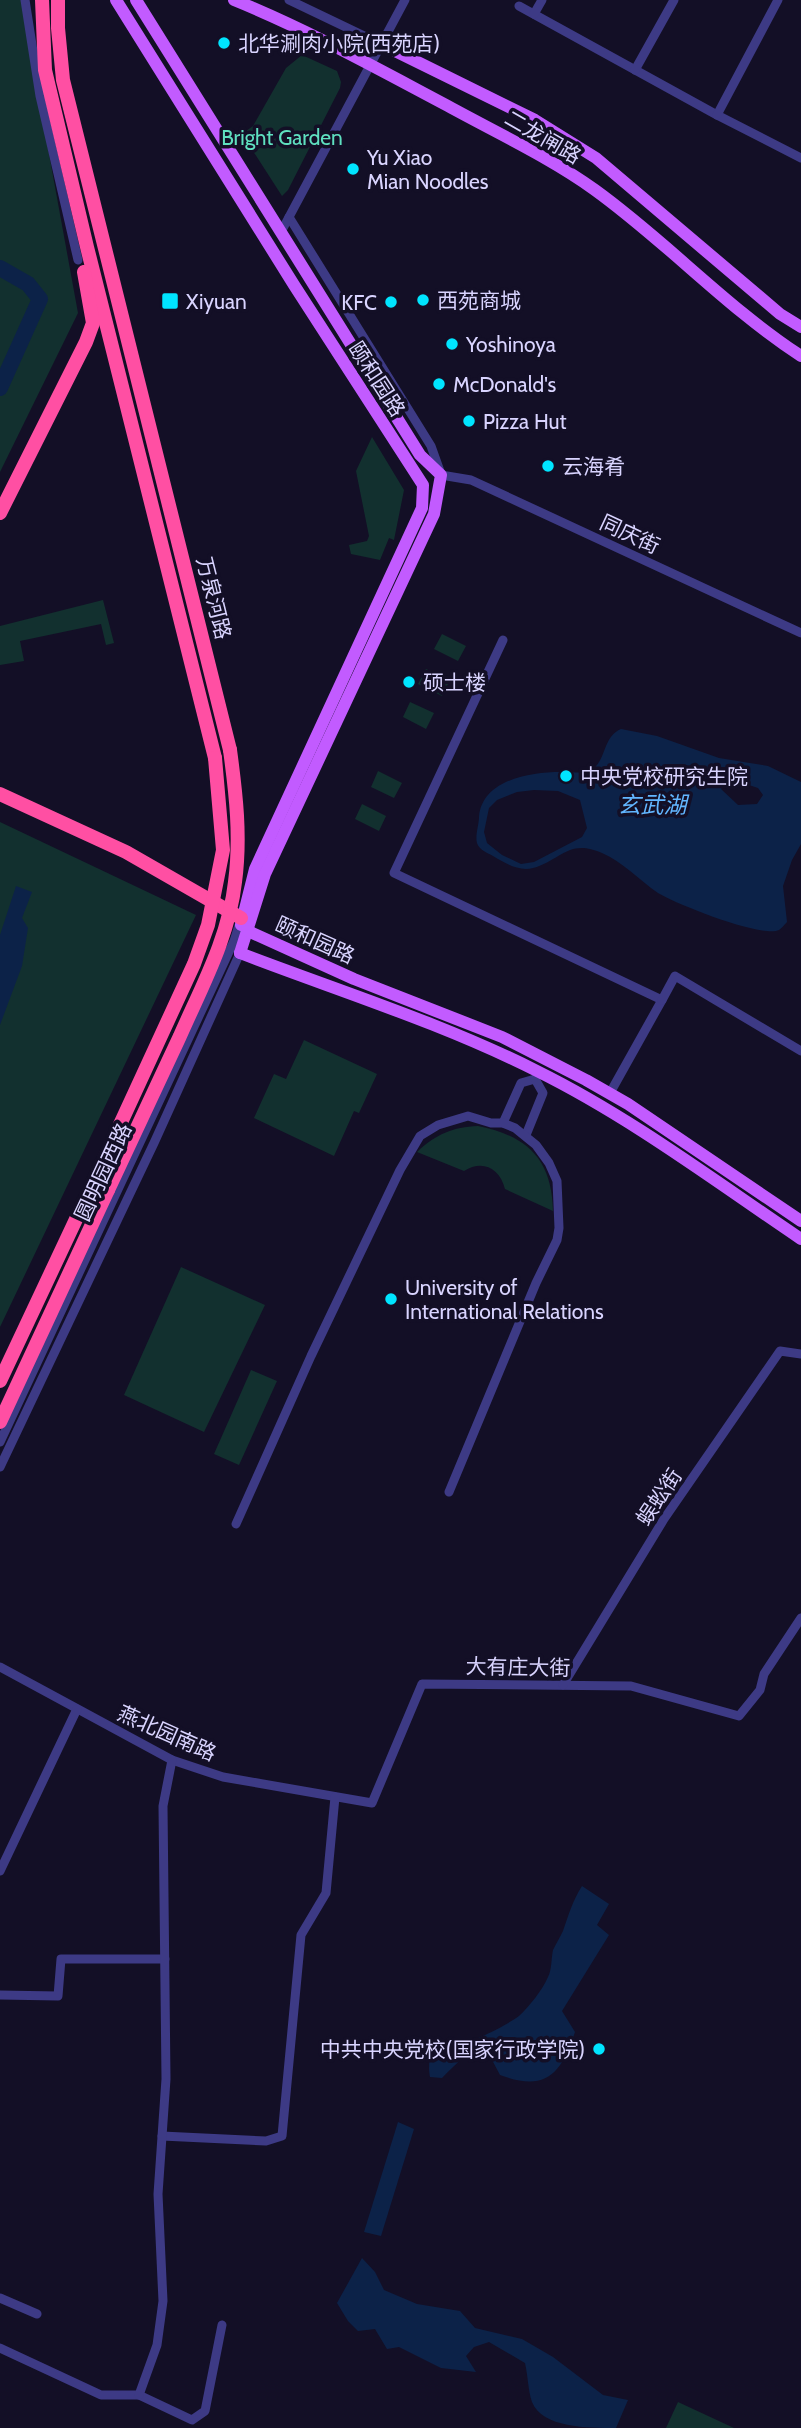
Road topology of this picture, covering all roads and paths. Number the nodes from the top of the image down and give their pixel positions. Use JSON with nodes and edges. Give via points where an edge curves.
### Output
{"nodes":[{"id":1,"x":25,"y":0,"type":"edge"},
{"id":2,"x":42,"y":0,"type":"edge"},
{"id":3,"x":58,"y":0,"type":"edge"},
{"id":4,"x":116,"y":0,"type":"edge"},
{"id":5,"x":136,"y":0,"type":"edge"},
{"id":6,"x":234,"y":0,"type":"edge"},
{"id":7,"x":289,"y":0,"type":"edge"},
{"id":8,"x":405,"y":0,"type":"edge"},
{"id":9,"x":542,"y":0,"type":"edge"},
{"id":10,"x":674,"y":0,"type":"edge"},
{"id":11,"x":778,"y":0,"type":"edge"},
{"id":12,"x":519,"y":6,"type":"dead end"},
{"id":13,"x":534,"y":15,"type":"junction"},
{"id":14,"x":381,"y":44,"type":"junction"},
{"id":15,"x":370,"y":66,"type":"junction"},
{"id":16,"x":635,"y":70,"type":"junction"},
{"id":17,"x":717,"y":116,"type":"junction"},
{"id":18,"x":800,"y":155,"type":"edge"},
{"id":19,"x":289,"y":217,"type":"junction"},
{"id":20,"x":281,"y":232,"type":"junction"},
{"id":21,"x":87,"y":247,"type":"junction"},
{"id":22,"x":78,"y":260,"type":"dead end"},
{"id":23,"x":801,"y":327,"type":"edge"},
{"id":24,"x":801,"y":356,"type":"edge"},
{"id":25,"x":441,"y":475,"type":"junction"},
{"id":26,"x":423,"y":485,"type":"junction"},
{"id":27,"x":0,"y":513,"type":"edge"},
{"id":28,"x":801,"y":633,"type":"edge"},
{"id":29,"x":503,"y":640,"type":"dead end"},
{"id":30,"x":215,"y":758,"type":"joint"},
{"id":31,"x":0,"y":794,"type":"edge"},
{"id":32,"x":244,"y":924,"type":"junction"},
{"id":33,"x":240,"y":953,"type":"junction"},
{"id":34,"x":662,"y":1000,"type":"junction"},
{"id":35,"x":801,"y":1051,"type":"edge"},
{"id":36,"x":537,"y":1075,"type":"junction"},
{"id":37,"x":610,"y":1093,"type":"junction"},
{"id":38,"x":503,"y":1123,"type":"junction"},
{"id":39,"x":526,"y":1135,"type":"junction"},
{"id":40,"x":801,"y":1221,"type":"edge"},
{"id":41,"x":801,"y":1240,"type":"edge"},
{"id":42,"x":801,"y":1354,"type":"edge"},
{"id":43,"x":0,"y":1381,"type":"edge"},
{"id":44,"x":0,"y":1422,"type":"edge"},
{"id":45,"x":0,"y":1442,"type":"edge"},
{"id":46,"x":0,"y":1467,"type":"edge"},
{"id":47,"x":449,"y":1492,"type":"dead end"},
{"id":48,"x":236,"y":1524,"type":"dead end"},
{"id":49,"x":801,"y":1618,"type":"edge"},
{"id":50,"x":0,"y":1667,"type":"edge"},
{"id":51,"x":563,"y":1685,"type":"junction"},
{"id":52,"x":77,"y":1709,"type":"junction"},
{"id":53,"x":172,"y":1760,"type":"junction"},
{"id":54,"x":335,"y":1797,"type":"junction"},
{"id":55,"x":372,"y":1803,"type":"joint"},
{"id":56,"x":0,"y":1871,"type":"edge"},
{"id":57,"x":165,"y":1959,"type":"junction"},
{"id":58,"x":0,"y":1995,"type":"edge"},
{"id":59,"x":162,"y":2136,"type":"junction"},
{"id":60,"x":0,"y":2298,"type":"edge"},
{"id":61,"x":37,"y":2314,"type":"dead end"},
{"id":62,"x":222,"y":2325,"type":"dead end"},
{"id":63,"x":0,"y":2348,"type":"edge"},
{"id":64,"x":139,"y":2395,"type":"junction"}],
"edges":[{"from":1,"to":22,"type":"street","via":[[40,96]]},
{"from":2,"to":21,"type":"highway","name":"万泉河路","via":[[45,70]]},
{"from":3,"to":44,"type":"highway","name":"万泉河路","bridge":true,"via":[[63,80],[230,750],[239,821],[235,885],[209,972]]},
{"from":4,"to":26,"type":"main road","name":"颐和园路"},
{"from":5,"to":20,"type":"main road","name":"颐和园路"},
{"from":6,"to":15,"type":"main road","name":"二龙闸路"},
{"from":7,"to":14,"type":"street","name":"二龙闸路"},
{"from":8,"to":14,"type":"street"},
{"from":9,"to":13,"type":"street"},
{"from":10,"to":16,"type":"street"},
{"from":11,"to":17,"type":"street"},
{"from":12,"to":13,"type":"street"},
{"from":13,"to":16,"type":"street"},
{"from":14,"to":15,"type":"street"},
{"from":14,"to":23,"type":"main road","name":"二龙闸路","via":[[535,120],[596,158]]},
{"from":15,"to":19,"type":"street"},
{"from":15,"to":24,"type":"main road","name":"二龙闸路","via":[[592,188],[750,321]]},
{"from":16,"to":17,"type":"street"},
{"from":17,"to":18,"type":"street"},
{"from":19,"to":20,"type":"street"},
{"from":19,"to":25,"type":"street","name":"颐和园路","via":[[430,446]]},
{"from":20,"to":25,"type":"main road","name":"颐和园路","via":[[419,455]]},
{"from":21,"to":27,"type":"highway","via":[[83,263],[93,323]]},
{"from":21,"to":30,"type":"highway","name":"万泉河路"},
{"from":25,"to":26,"type":"street"},
{"from":25,"to":28,"type":"street","name":"同庆街","via":[[471,480]]},
{"from":25,"to":32,"type":"main road","name":"颐和园路","via":[[434,514]]},
{"from":26,"to":32,"type":"main road","via":[[422,508],[255,869]]},
{"from":29,"to":34,"type":"street","via":[[394,873]]},
{"from":30,"to":43,"type":"highway","name":"圆明园西路","bridge":true,"via":[[222,850],[208,925]]},
{"from":31,"to":32,"type":"highway","via":[[126,852]]},
{"from":32,"to":33,"type":"main road"},
{"from":32,"to":37,"type":"main road","name":"颐和园路","via":[[354,979],[502,1037]]},
{"from":32,"to":45,"type":"street","name":"圆明园西路"},
{"from":33,"to":36,"type":"main road","name":"颐和园路","via":[[436,1027]]},
{"from":33,"to":46,"type":"street","name":"圆明园西路"},
{"from":34,"to":35,"type":"street","via":[[675,976]]},
{"from":34,"to":37,"type":"street"},
{"from":36,"to":38,"type":"street","via":[[521,1083]]},
{"from":36,"to":39,"type":"street","via":[[543,1093]]},
{"from":36,"to":41,"type":"main road","name":"颐和园路","via":[[620,1118]]},
{"from":37,"to":40,"type":"main road","name":"颐和园路"},
{"from":38,"to":39,"type":"street"},
{"from":38,"to":48,"type":"street","via":[[468,1116],[420,1136],[311,1356]]},
{"from":39,"to":47,"type":"street","via":[[557,1181],[557,1240]]},
{"from":42,"to":51,"type":"street","name":"蜈蚣街","via":[[780,1351],[664,1519]]},
{"from":49,"to":51,"type":"street","name":"大有庄大街","via":[[764,1674],[760,1690],[739,1716],[631,1686]]},
{"from":50,"to":52,"type":"street","name":"燕北园南路"},
{"from":51,"to":55,"type":"street","name":"大有庄大街","via":[[422,1684]]},
{"from":52,"to":53,"type":"street","name":"燕北园南路"},
{"from":52,"to":56,"type":"street"},
{"from":53,"to":54,"type":"street","name":"燕北园南路","via":[[223,1777]]},
{"from":53,"to":57,"type":"street","via":[[163,1806]]},
{"from":54,"to":55,"type":"street","name":"燕北园南路"},
{"from":54,"to":59,"type":"street","via":[[326,1893],[301,1935],[282,2136],[266,2141]]},
{"from":57,"to":58,"type":"street","via":[[61,1959],[58,1996]]},
{"from":57,"to":59,"type":"street"},
{"from":59,"to":64,"type":"street","via":[[158,2194],[163,2301],[158,2345]]},
{"from":60,"to":61,"type":"street"},
{"from":62,"to":64,"type":"street","via":[[205,2411],[192,2420]]},
{"from":63,"to":64,"type":"street","via":[[101,2395]]}]}
